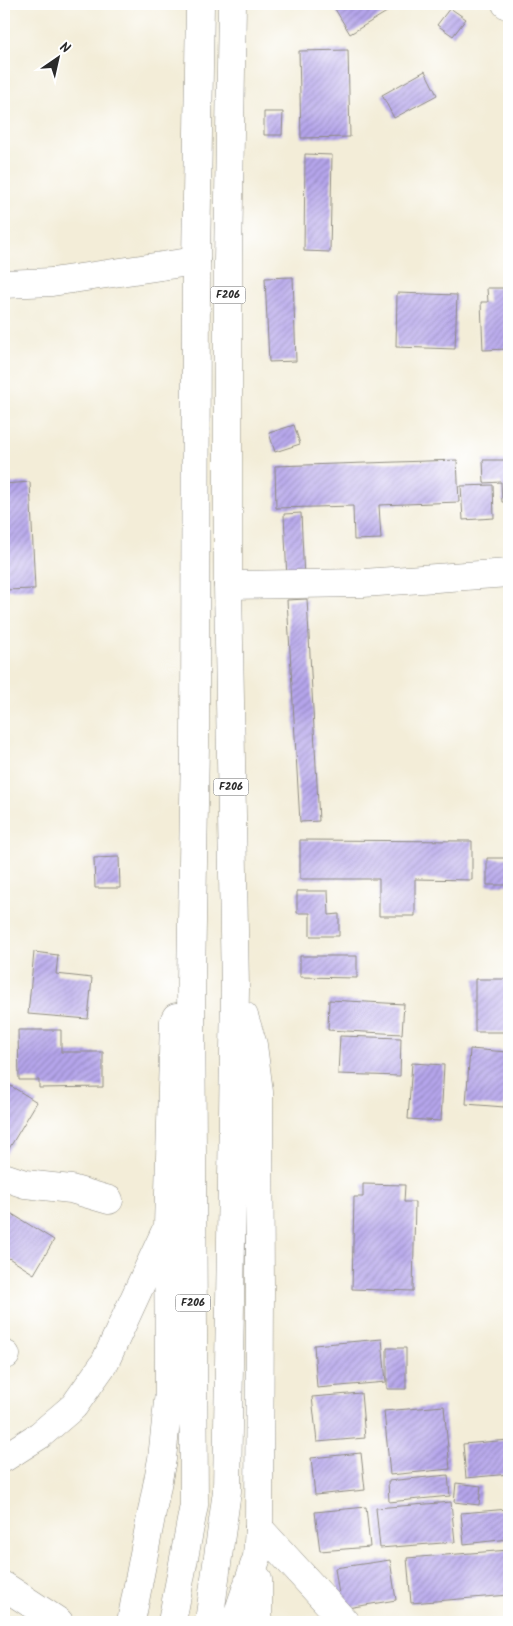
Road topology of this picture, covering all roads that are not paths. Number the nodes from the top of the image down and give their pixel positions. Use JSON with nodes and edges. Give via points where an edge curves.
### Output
{"nodes":[{"id":1,"x":200,"y":4,"type":"edge"},
{"id":2,"x":232,"y":4,"type":"edge"},
{"id":3,"x":506,"y":4,"type":"edge"},
{"id":4,"x":509,"y":6,"type":"edge"},
{"id":5,"x":196,"y":261,"type":"junction"},
{"id":6,"x":4,"y":284,"type":"edge"},
{"id":7,"x":509,"y":572,"type":"edge"},
{"id":8,"x":228,"y":585,"type":"junction"},
{"id":9,"x":191,"y":981,"type":"junction"},
{"id":10,"x":236,"y":989,"type":"junction"},
{"id":11,"x":4,"y":1176,"type":"edge"},
{"id":12,"x":109,"y":1200,"type":"dead end"},
{"id":13,"x":168,"y":1226,"type":"junction"},
{"id":14,"x":4,"y":1458,"type":"edge"},
{"id":15,"x":258,"y":1528,"type":"junction"},
{"id":16,"x":257,"y":1557,"type":"junction"},
{"id":17,"x":4,"y":1586,"type":"edge"},
{"id":18,"x":50,"y":1616,"type":"edge"},
{"id":19,"x":131,"y":1622,"type":"edge"},
{"id":20,"x":172,"y":1622,"type":"edge"},
{"id":21,"x":209,"y":1622,"type":"edge"},
{"id":22,"x":235,"y":1622,"type":"edge"},
{"id":23,"x":258,"y":1622,"type":"edge"},
{"id":24,"x":345,"y":1622,"type":"edge"}],
"edges":[{"from":1,"to":5,"type":"main road","number":"F206"},
{"from":2,"to":8,"type":"main road","number":"F206"},
{"from":3,"to":4,"type":"main road"},
{"from":5,"to":6,"type":"main road","via":[[52,282]]},
{"from":5,"to":9,"type":"main road","number":"F206","via":[[196,745]]},
{"from":7,"to":8,"type":"main road","via":[[363,583]]},
{"from":8,"to":10,"type":"main road","number":"F206"},
{"from":9,"to":13,"type":"main road","via":[[174,1021]]},
{"from":9,"to":20,"type":"main road","number":"F206","via":[[194,1506]]},
{"from":10,"to":15,"type":"main road","via":[[253,1045],[259,1092]]},
{"from":10,"to":21,"type":"main road","number":"F206","via":[[227,1491]]},
{"from":11,"to":12,"type":"main road","via":[[25,1184],[71,1189]]},
{"from":13,"to":14,"type":"main road","via":[[105,1362],[74,1406]]},
{"from":13,"to":19,"type":"main road","via":[[169,1392],[162,1459]]},
{"from":15,"to":16,"type":"main road"},
{"from":15,"to":24,"type":"main road"},
{"from":16,"to":22,"type":"main road"},
{"from":16,"to":23,"type":"main road"},
{"from":17,"to":18,"type":"main road"}]}
